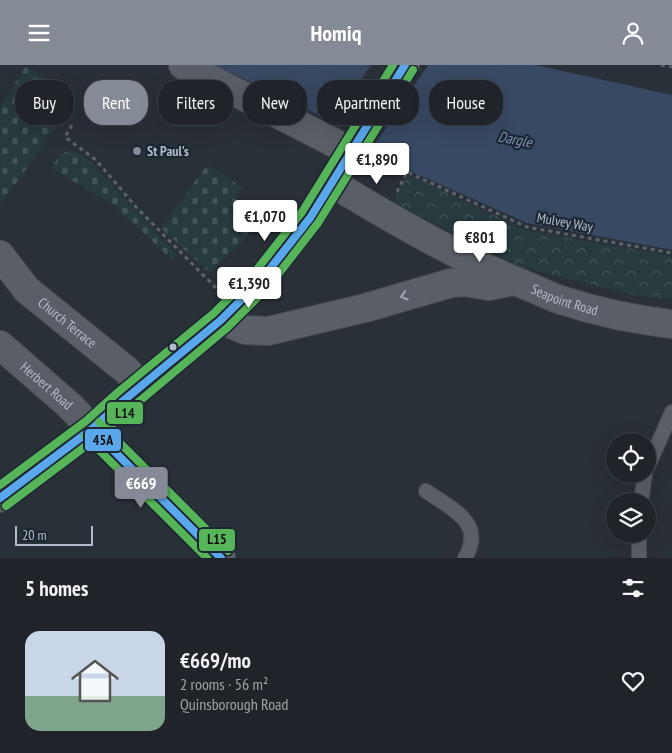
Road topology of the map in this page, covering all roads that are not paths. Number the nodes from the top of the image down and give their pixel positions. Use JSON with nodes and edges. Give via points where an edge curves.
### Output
{"nodes":[{"id":1,"x":183,"y":65,"type":"edge"},
{"id":2,"x":405,"y":65,"type":"edge"},
{"id":3,"x":354,"y":145,"type":"junction"},
{"id":4,"x":332,"y":183,"type":"junction"},
{"id":5,"x":0,"y":255,"type":"edge"},
{"id":6,"x":514,"y":281,"type":"junction"},
{"id":7,"x":228,"y":313,"type":"junction"},
{"id":8,"x":672,"y":324,"type":"edge"},
{"id":9,"x":0,"y":345,"type":"edge"},
{"id":10,"x":141,"y":385,"type":"junction"},
{"id":11,"x":672,"y":412,"type":"edge"},
{"id":12,"x":92,"y":429,"type":"junction"},
{"id":13,"x":656,"y":448,"type":"edge"},
{"id":14,"x":426,"y":491,"type":"dead end"},
{"id":15,"x":0,"y":498,"type":"edge"},
{"id":16,"x":639,"y":543,"type":"edge"},
{"id":17,"x":220,"y":558,"type":"edge"},
{"id":18,"x":465,"y":558,"type":"edge"},
{"id":19,"x":639,"y":558,"type":"edge"}],
"edges":[{"from":1,"to":3,"type":"street"},
{"from":2,"to":3,"type":"main road"},
{"from":3,"to":4,"type":"main road"},
{"from":4,"to":6,"type":"street","name":"Seapoint Road","via":[[405,227]]},
{"from":4,"to":7,"type":"main road","via":[[286,251]]},
{"from":5,"to":10,"type":"street","name":"Church Terrace","via":[[27,290]]},
{"from":6,"to":7,"type":"street","one_way":true,"via":[[489,286],[451,283],[268,331],[245,330]]},
{"from":6,"to":8,"type":"street","name":"Seapoint Road","via":[[564,301],[642,321]]},
{"from":7,"to":10,"type":"main road"},
{"from":9,"to":12,"type":"street","name":"Herbert Road"},
{"from":10,"to":12,"type":"main road"},
{"from":11,"to":13,"type":"lane"},
{"from":12,"to":15,"type":"main road"},
{"from":12,"to":17,"type":"main road"},
{"from":14,"to":18,"type":"lane","via":[[463,517],[471,529],[472,546]]},
{"from":16,"to":19,"type":"lane"}]}
